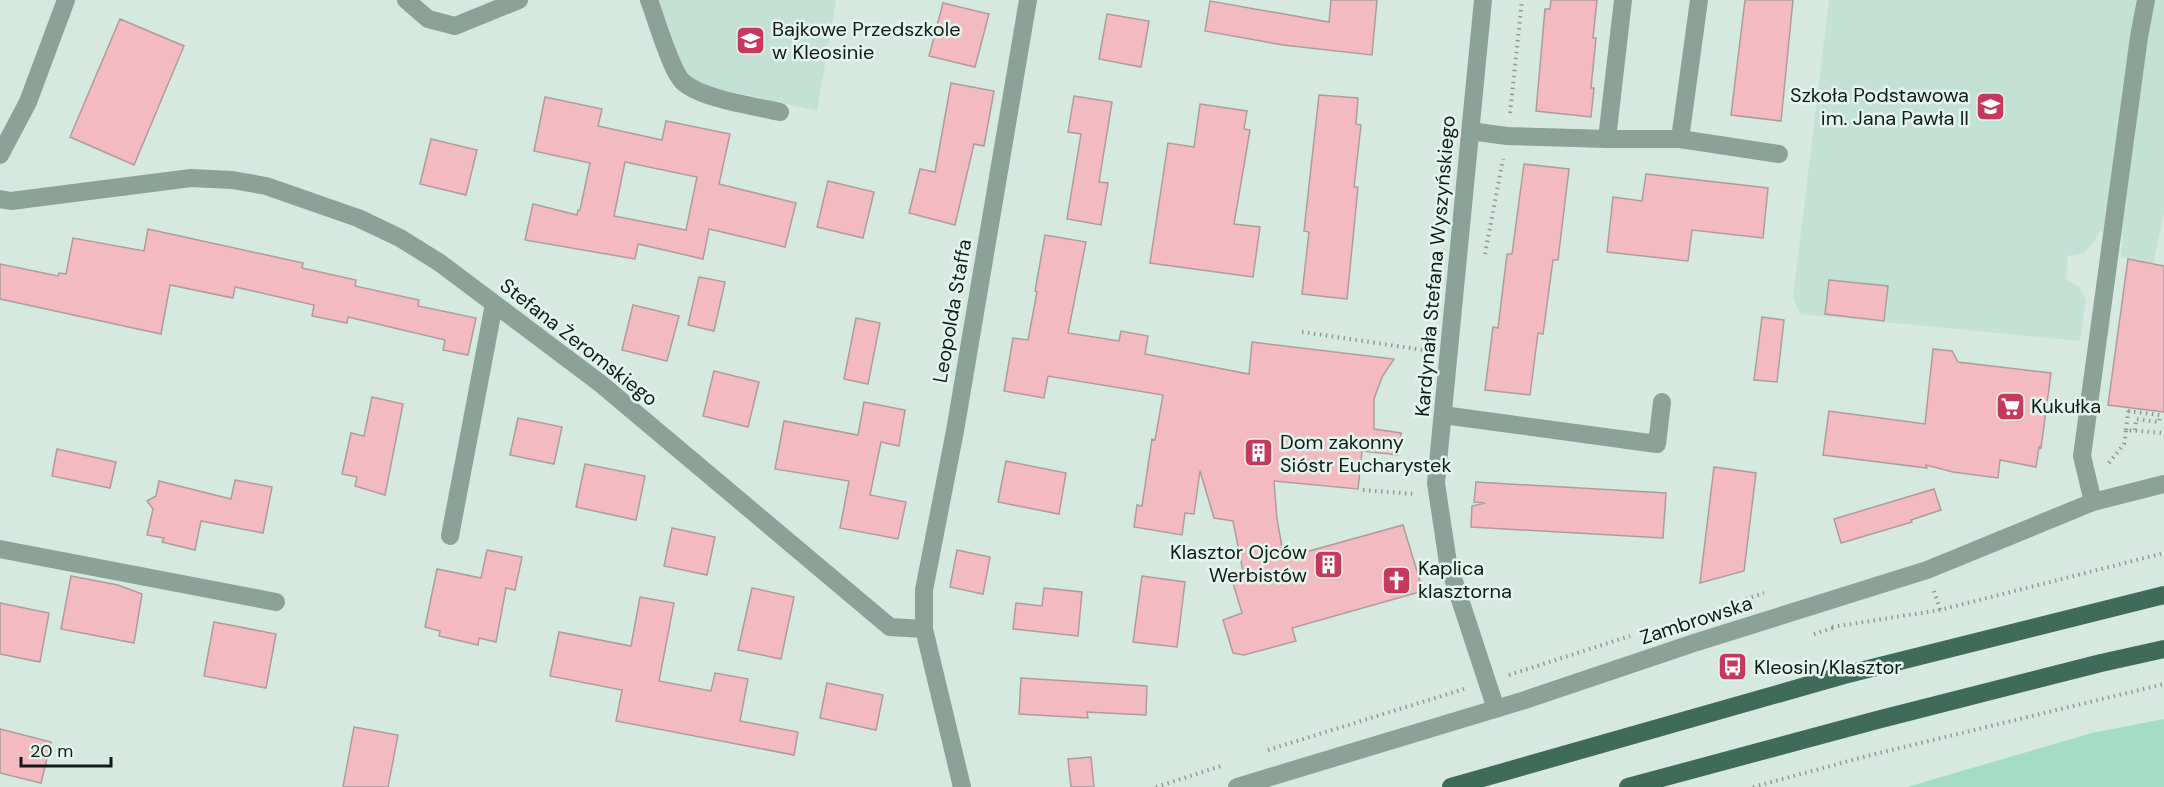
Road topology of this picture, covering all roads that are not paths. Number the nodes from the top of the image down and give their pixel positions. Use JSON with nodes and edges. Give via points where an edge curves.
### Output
{"nodes":[{"id":1,"x":66,"y":0,"type":"edge"},
{"id":2,"x":406,"y":0,"type":"edge"},
{"id":3,"x":519,"y":0,"type":"edge"},
{"id":4,"x":649,"y":0,"type":"edge"},
{"id":5,"x":1028,"y":0,"type":"edge"},
{"id":6,"x":1484,"y":0,"type":"edge"},
{"id":7,"x":1623,"y":0,"type":"edge"},
{"id":8,"x":1699,"y":0,"type":"edge"},
{"id":9,"x":2146,"y":0,"type":"edge"},
{"id":10,"x":780,"y":112,"type":"dead end"},
{"id":11,"x":1470,"y":131,"type":"junction"},
{"id":12,"x":1607,"y":139,"type":"junction"},
{"id":13,"x":1680,"y":139,"type":"junction"},
{"id":14,"x":1779,"y":154,"type":"dead end"},
{"id":15,"x":0,"y":155,"type":"edge"},
{"id":16,"x":0,"y":199,"type":"edge"},
{"id":17,"x":494,"y":304,"type":"junction"},
{"id":18,"x":1662,"y":402,"type":"dead end"},
{"id":19,"x":1443,"y":415,"type":"junction"},
{"id":20,"x":2164,"y":484,"type":"edge"},
{"id":21,"x":2092,"y":495,"type":"junction"},
{"id":22,"x":450,"y":536,"type":"dead end"},
{"id":23,"x":0,"y":549,"type":"edge"},
{"id":24,"x":2164,"y":595,"type":"edge"},
{"id":25,"x":276,"y":602,"type":"dead end"},
{"id":26,"x":924,"y":629,"type":"junction"},
{"id":27,"x":2164,"y":649,"type":"edge"},
{"id":28,"x":1496,"y":709,"type":"junction"},
{"id":29,"x":962,"y":787,"type":"edge"},
{"id":30,"x":1237,"y":787,"type":"edge"},
{"id":31,"x":1451,"y":787,"type":"edge"},
{"id":32,"x":1628,"y":787,"type":"edge"}],
"edges":[{"from":1,"to":15,"type":"street","via":[[28,102]]},
{"from":2,"to":3,"type":"street","via":[[428,19],[455,26]]},
{"from":4,"to":10,"type":"street","via":[[681,81],[698,93]]},
{"from":5,"to":26,"type":"street","name":"Leopolda Staffa","via":[[924,590]]},
{"from":6,"to":11,"type":"street","name":"Kardynała Stefana Wyszyńskiego"},
{"from":7,"to":12,"type":"street"},
{"from":8,"to":13,"type":"street"},
{"from":9,"to":21,"type":"street","via":[[2082,456]]},
{"from":11,"to":12,"type":"street"},
{"from":11,"to":19,"type":"street","name":"Kardynała Stefana Wyszyńskiego"},
{"from":12,"to":13,"type":"street"},
{"from":13,"to":14,"type":"street"},
{"from":16,"to":17,"type":"street","name":"Stefana Żeromskiego","via":[[11,201],[190,178],[266,186],[358,218],[400,238]]},
{"from":17,"to":22,"type":"street"},
{"from":17,"to":26,"type":"street","name":"Stefana Żeromskiego","via":[[601,384],[890,627]]},
{"from":18,"to":19,"type":"street","via":[[1657,444]]},
{"from":19,"to":28,"type":"street","name":"Kardynała Stefana Wyszyńskiego","via":[[1436,483],[1448,563]]},
{"from":20,"to":21,"type":"street","name":"Zambrowska"},
{"from":21,"to":28,"type":"street","name":"Zambrowska","via":[[1927,570]]},
{"from":23,"to":25,"type":"street"},
{"from":24,"to":31,"type":"main road","via":[[1844,675]]},
{"from":26,"to":29,"type":"street"},
{"from":27,"to":32,"type":"main road"},
{"from":28,"to":30,"type":"street","name":"Zambrowska"}]}
